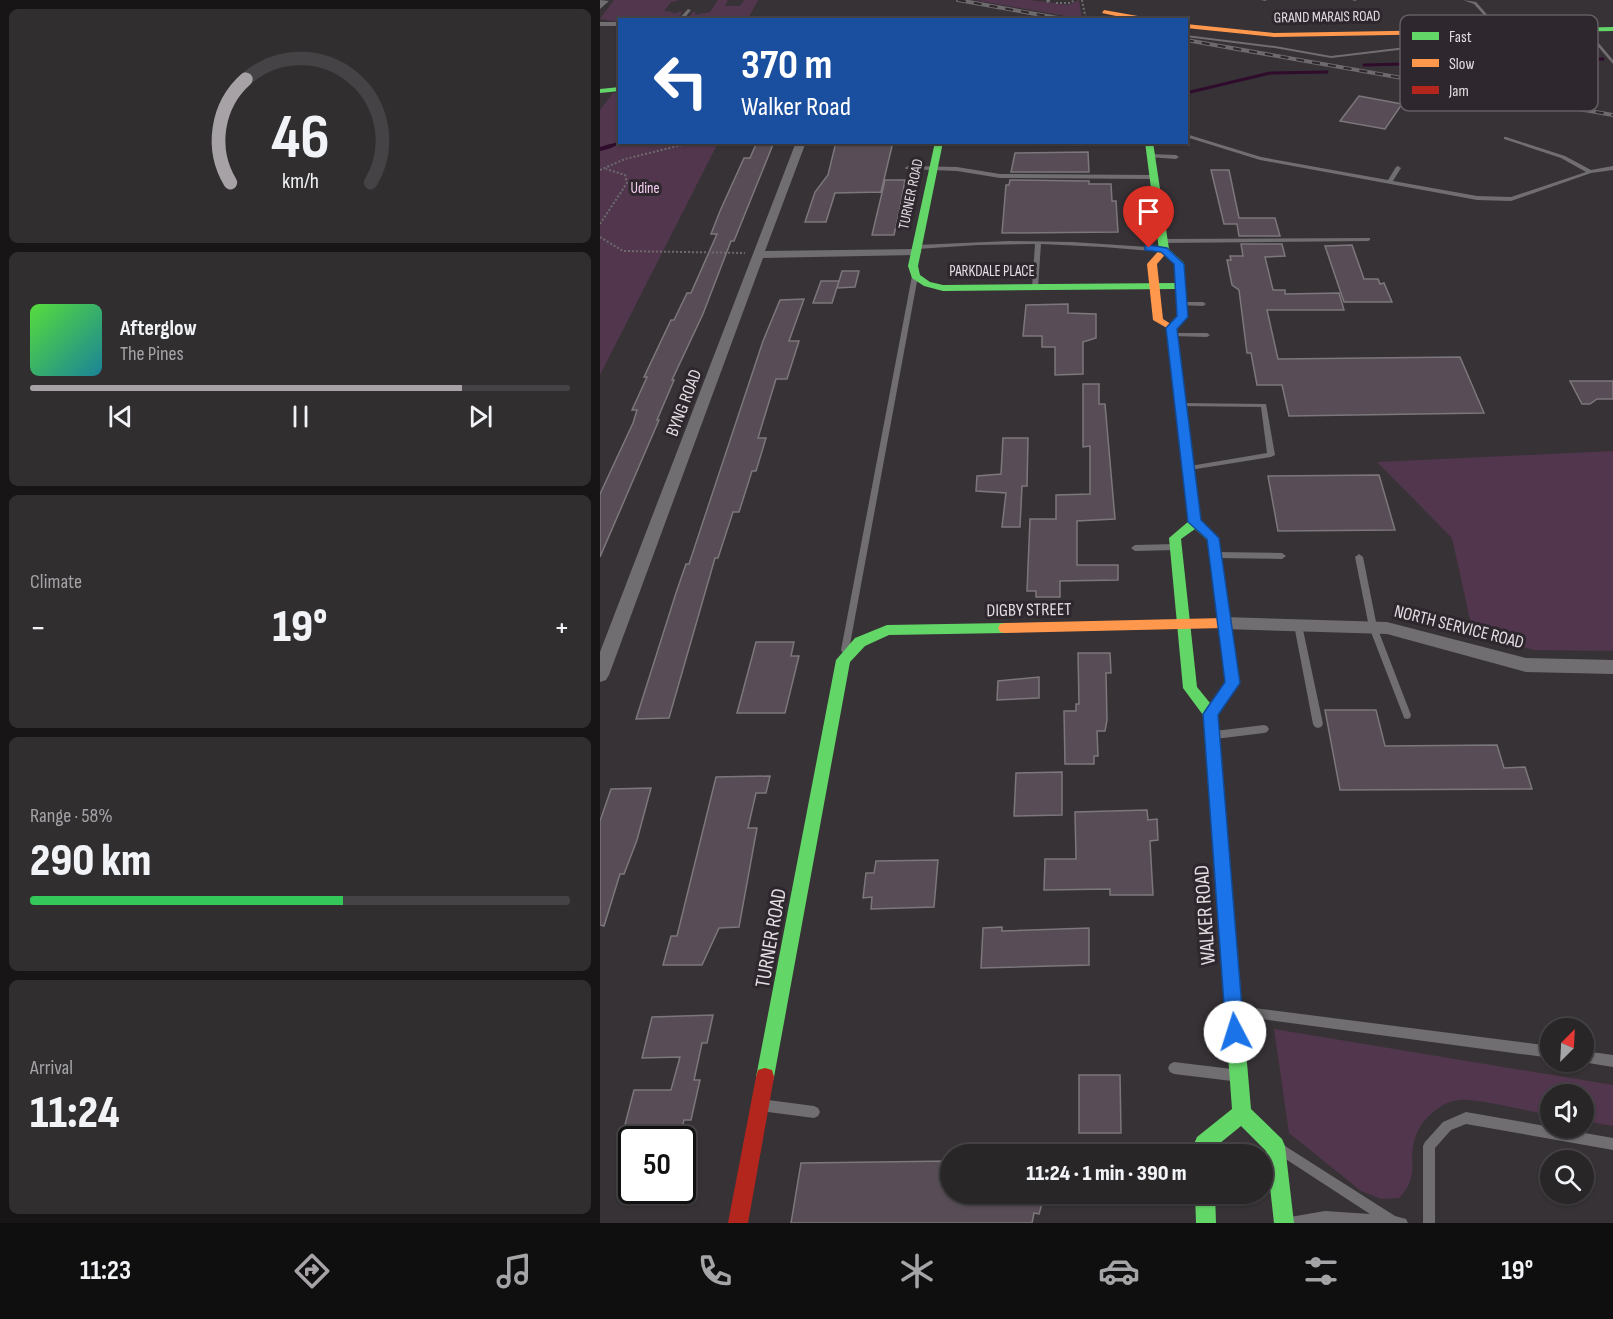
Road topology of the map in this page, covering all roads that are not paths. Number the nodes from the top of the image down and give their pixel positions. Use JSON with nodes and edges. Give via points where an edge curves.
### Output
{"nodes":[{"id":1,"x":1038,"y":0,"type":"edge"},
{"id":2,"x":1466,"y":0,"type":"edge"},
{"id":3,"x":600,"y":1,"type":"edge"},
{"id":4,"x":1048,"y":1,"type":"edge"},
{"id":5,"x":600,"y":7,"type":"edge"},
{"id":6,"x":689,"y":10,"type":"dead end"},
{"id":7,"x":1104,"y":10,"type":"edge"},
{"id":8,"x":1486,"y":15,"type":"edge"},
{"id":9,"x":682,"y":18,"type":"edge"},
{"id":10,"x":1140,"y":18,"type":"edge"},
{"id":11,"x":600,"y":24,"type":"edge"},
{"id":12,"x":618,"y":24,"type":"edge"},
{"id":13,"x":1188,"y":26,"type":"edge"},
{"id":14,"x":1400,"y":32,"type":"edge"},
{"id":15,"x":1188,"y":36,"type":"edge"},
{"id":16,"x":1598,"y":45,"type":"edge"},
{"id":17,"x":1400,"y":49,"type":"edge"},
{"id":18,"x":1613,"y":63,"type":"edge"},
{"id":19,"x":618,"y":89,"type":"edge"},
{"id":20,"x":600,"y":91,"type":"edge"},
{"id":21,"x":1188,"y":136,"type":"edge"},
{"id":22,"x":1506,"y":138,"type":"dead end"},
{"id":23,"x":800,"y":144,"type":"edge"},
{"id":24,"x":939,"y":144,"type":"edge"},
{"id":25,"x":1149,"y":149,"type":"edge"},
{"id":26,"x":1176,"y":157,"type":"dead end"},
{"id":27,"x":908,"y":168,"type":"dead end"},
{"id":28,"x":934,"y":168,"type":"junction"},
{"id":29,"x":1398,"y":168,"type":"dead end"},
{"id":30,"x":1613,"y":168,"type":"edge"},
{"id":31,"x":1590,"y":172,"type":"junction"},
{"id":32,"x":1153,"y":177,"type":"junction"},
{"id":33,"x":1390,"y":182,"type":"junction"},
{"id":34,"x":1368,"y":239,"type":"dead end"},
{"id":35,"x":1038,"y":244,"type":"junction"},
{"id":36,"x":1163,"y":245,"type":"junction"},
{"id":37,"x":916,"y":250,"type":"junction"},
{"id":38,"x":759,"y":255,"type":"junction"},
{"id":39,"x":915,"y":276,"type":"junction"},
{"id":40,"x":1154,"y":286,"type":"junction"},
{"id":41,"x":1180,"y":286,"type":"junction"},
{"id":42,"x":1035,"y":288,"type":"junction"},
{"id":43,"x":1182,"y":304,"type":"junction"},
{"id":44,"x":1203,"y":304,"type":"dead end"},
{"id":45,"x":1172,"y":332,"type":"junction"},
{"id":46,"x":1207,"y":335,"type":"dead end"},
{"id":47,"x":1181,"y":405,"type":"junction"},
{"id":48,"x":1189,"y":468,"type":"junction"},
{"id":49,"x":1195,"y":522,"type":"junction"},
{"id":50,"x":1176,"y":547,"type":"junction"},
{"id":51,"x":1135,"y":548,"type":"dead end"},
{"id":52,"x":1215,"y":555,"type":"junction"},
{"id":53,"x":1282,"y":556,"type":"dead end"},
{"id":54,"x":1359,"y":557,"type":"dead end"},
{"id":55,"x":1224,"y":622,"type":"junction"},
{"id":56,"x":1183,"y":623,"type":"junction"},
{"id":57,"x":1298,"y":625,"type":"junction"},
{"id":58,"x":1373,"y":627,"type":"junction"},
{"id":59,"x":843,"y":660,"type":"junction"},
{"id":60,"x":1613,"y":667,"type":"edge"},
{"id":61,"x":600,"y":675,"type":"edge"},
{"id":62,"x":1210,"y":714,"type":"junction"},
{"id":63,"x":1407,"y":715,"type":"dead end"},
{"id":64,"x":1318,"y":724,"type":"dead end"},
{"id":65,"x":1264,"y":729,"type":"dead end"},
{"id":66,"x":1212,"y":735,"type":"junction"},
{"id":67,"x":1233,"y":1010,"type":"junction"},
{"id":68,"x":1540,"y":1051,"type":"edge"},
{"id":69,"x":1594,"y":1058,"type":"edge"},
{"id":70,"x":1613,"y":1060,"type":"edge"},
{"id":71,"x":1174,"y":1068,"type":"dead end"},
{"id":72,"x":1239,"y":1076,"type":"junction"},
{"id":73,"x":762,"y":1105,"type":"junction"},
{"id":74,"x":814,"y":1112,"type":"dead end"},
{"id":75,"x":1242,"y":1113,"type":"junction"},
{"id":76,"x":1204,"y":1144,"type":"edge"},
{"id":77,"x":1613,"y":1144,"type":"edge"},
{"id":78,"x":1275,"y":1146,"type":"junction"},
{"id":79,"x":1205,"y":1204,"type":"edge"},
{"id":80,"x":1396,"y":1222,"type":"edge"},
{"id":81,"x":738,"y":1223,"type":"edge"},
{"id":82,"x":1206,"y":1223,"type":"edge"},
{"id":83,"x":1284,"y":1223,"type":"edge"},
{"id":84,"x":1290,"y":1223,"type":"edge"},
{"id":85,"x":1429,"y":1223,"type":"edge"}],
"edges":[{"from":1,"to":4,"type":"street"},
{"from":2,"to":8,"type":"lane","via":[[1475,3]]},
{"from":3,"to":5,"type":"street","via":[[605,1]]},
{"from":6,"to":9,"type":"lane"},
{"from":7,"to":10,"type":"street"},
{"from":11,"to":12,"type":"street"},
{"from":13,"to":14,"type":"street","name":"GRAND MARAIS ROAD","via":[[1274,34]]},
{"from":15,"to":17,"type":"lane","via":[[1331,57]]},
{"from":16,"to":18,"type":"lane"},
{"from":19,"to":20,"type":"street"},
{"from":21,"to":33,"type":"lane","via":[[1260,158]]},
{"from":22,"to":31,"type":"lane","via":[[1563,157]]},
{"from":23,"to":38,"type":"street","name":"BYNG ROAD"},
{"from":24,"to":28,"type":"street","name":"TURNER ROAD"},
{"from":25,"to":26,"type":"lane"},
{"from":25,"to":32,"type":"street"},
{"from":27,"to":28,"type":"lane"},
{"from":28,"to":32,"type":"lane","via":[[1000,176]]},
{"from":28,"to":37,"type":"street","name":"TURNER ROAD"},
{"from":29,"to":33,"type":"lane"},
{"from":30,"to":31,"type":"lane"},
{"from":31,"to":33,"type":"lane","via":[[1511,199],[1477,198]]},
{"from":32,"to":36,"type":"street"},
{"from":34,"to":36,"type":"lane"},
{"from":35,"to":36,"type":"lane"},
{"from":35,"to":37,"type":"lane","via":[[955,243]]},
{"from":35,"to":42,"type":"lane"},
{"from":36,"to":40,"type":"street","via":[[1152,264]]},
{"from":36,"to":41,"type":"street","via":[[1179,264]]},
{"from":37,"to":38,"type":"street"},
{"from":37,"to":39,"type":"street"},
{"from":38,"to":61,"type":"street","name":"BYNG ROAD"},
{"from":39,"to":42,"type":"street","name":"PARKDALE PLACE","via":[[943,288]]},
{"from":39,"to":59,"type":"lane"},
{"from":40,"to":41,"type":"street","name":"PARKDALE PLACE"},
{"from":40,"to":42,"type":"street","name":"PARKDALE PLACE"},
{"from":40,"to":45,"type":"street","via":[[1158,320]]},
{"from":41,"to":43,"type":"street"},
{"from":43,"to":44,"type":"lane"},
{"from":43,"to":45,"type":"street","via":[[1182,317]]},
{"from":45,"to":46,"type":"lane"},
{"from":45,"to":47,"type":"street"},
{"from":47,"to":48,"type":"street"},
{"from":47,"to":48,"type":"lane","via":[[1264,405],[1271,455]]},
{"from":48,"to":49,"type":"street"},
{"from":49,"to":50,"type":"street","via":[[1175,538]]},
{"from":49,"to":52,"type":"street","via":[[1213,538]]},
{"from":50,"to":51,"type":"lane"},
{"from":50,"to":56,"type":"street"},
{"from":52,"to":53,"type":"lane"},
{"from":52,"to":55,"type":"street"},
{"from":54,"to":58,"type":"lane"},
{"from":55,"to":56,"type":"street","name":"DIGBY STREET"},
{"from":55,"to":57,"type":"street","name":"NORTH SERVICE ROAD"},
{"from":55,"to":62,"type":"street","via":[[1233,683]]},
{"from":56,"to":59,"type":"street","name":"DIGBY STREET","via":[[887,630],[860,642]]},
{"from":56,"to":62,"type":"street","via":[[1190,688]]},
{"from":57,"to":58,"type":"street","name":"NORTH SERVICE ROAD"},
{"from":57,"to":64,"type":"lane"},
{"from":58,"to":60,"type":"street","name":"NORTH SERVICE ROAD","via":[[1526,665]]},
{"from":58,"to":63,"type":"lane"},
{"from":59,"to":73,"type":"street","name":"TURNER ROAD"},
{"from":62,"to":66,"type":"street","name":"WALKER ROAD"},
{"from":65,"to":66,"type":"lane"},
{"from":66,"to":67,"type":"street","name":"WALKER ROAD"},
{"from":67,"to":68,"type":"lane"},
{"from":67,"to":72,"type":"street","name":"WALKER ROAD"},
{"from":69,"to":70,"type":"lane"},
{"from":71,"to":72,"type":"lane"},
{"from":72,"to":75,"type":"street","name":"WALKER ROAD"},
{"from":73,"to":74,"type":"lane"},
{"from":73,"to":81,"type":"street","name":"TURNER ROAD"},
{"from":75,"to":76,"type":"street"},
{"from":75,"to":78,"type":"street"},
{"from":77,"to":85,"type":"lane","via":[[1466,1118],[1447,1126],[1429,1146]]},
{"from":78,"to":80,"type":"lane"},
{"from":78,"to":83,"type":"street"},
{"from":79,"to":82,"type":"street"},
{"from":80,"to":84,"type":"lane","via":[[1325,1217]]}]}
